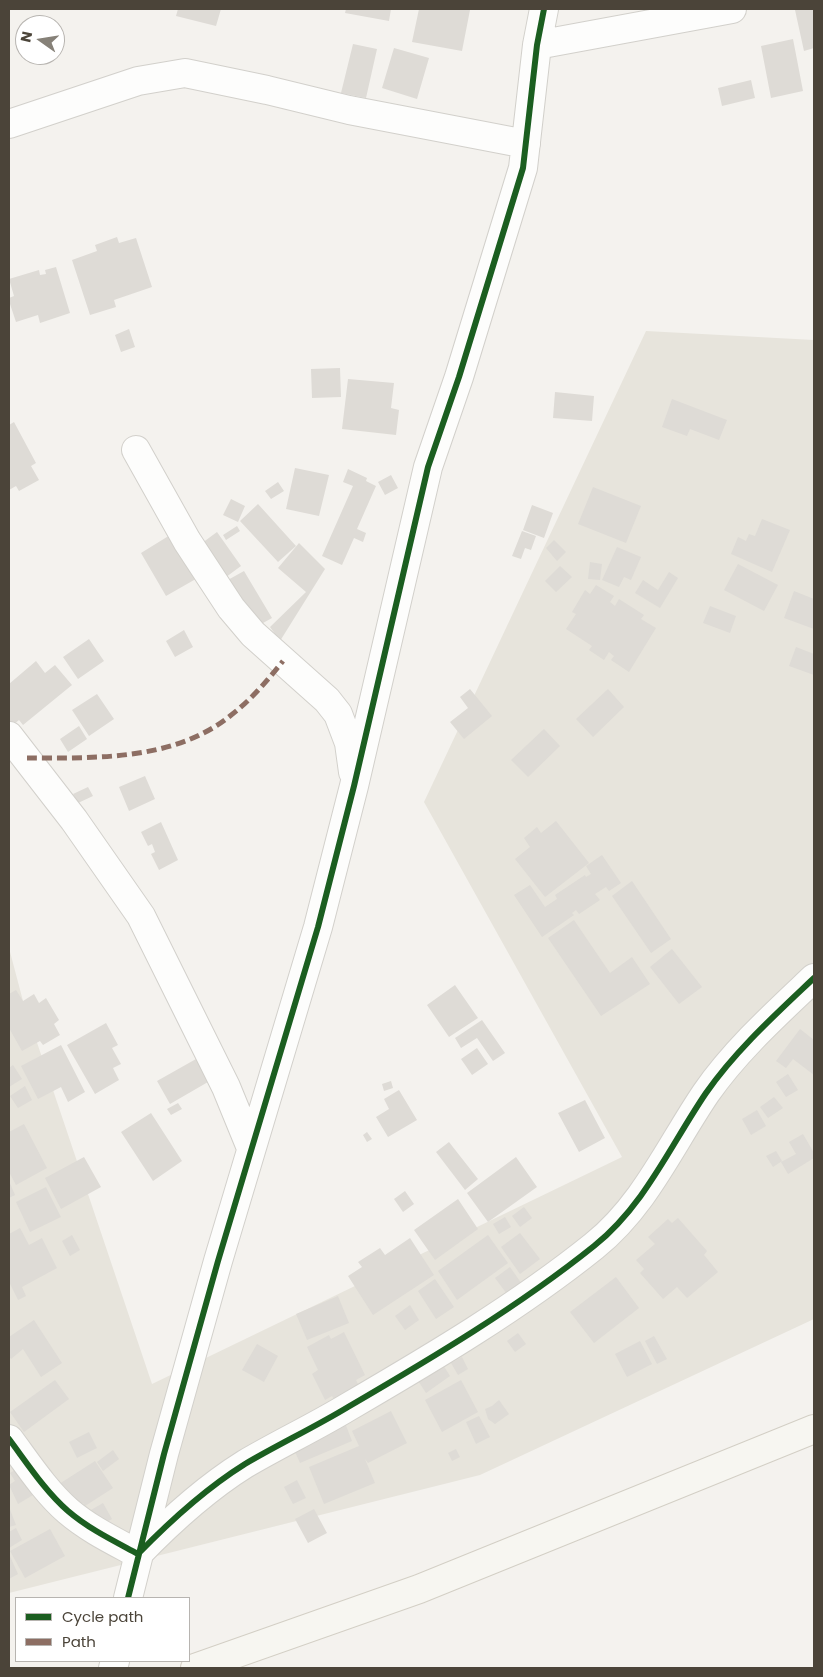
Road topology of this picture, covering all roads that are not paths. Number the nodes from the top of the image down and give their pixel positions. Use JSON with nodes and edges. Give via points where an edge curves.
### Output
{"nodes":[{"id":1,"x":544,"y":9,"type":"edge"},
{"id":2,"x":732,"y":9,"type":"edge"},
{"id":3,"x":537,"y":45,"type":"junction"},
{"id":4,"x":9,"y":124,"type":"edge"},
{"id":5,"x":526,"y":144,"type":"junction"},
{"id":6,"x":136,"y":450,"type":"dead end"},
{"id":7,"x":9,"y":736,"type":"edge"},
{"id":8,"x":354,"y":786,"type":"junction"},
{"id":9,"x":814,"y":978,"type":"edge"},
{"id":10,"x":251,"y":1148,"type":"junction"},
{"id":11,"x":814,"y":1429,"type":"edge"},
{"id":12,"x":9,"y":1439,"type":"edge"},
{"id":13,"x":138,"y":1554,"type":"junction"},
{"id":14,"x":128,"y":1597,"type":"edge"},
{"id":15,"x":195,"y":1668,"type":"edge"}],
"edges":[{"from":1,"to":3,"type":"street"},
{"from":2,"to":3,"type":"street"},
{"from":3,"to":5,"type":"street"},
{"from":4,"to":5,"type":"street","via":[[138,81],[185,73],[349,110]]},
{"from":5,"to":8,"type":"street","via":[[515,197],[460,376],[428,467]]},
{"from":6,"to":8,"type":"street","via":[[168,510],[231,608],[253,634],[322,694],[338,714],[348,743]]},
{"from":7,"to":10,"type":"street","via":[[74,820],[141,916],[226,1087]]},
{"from":8,"to":10,"type":"street","via":[[318,927]]},
{"from":9,"to":13,"type":"street","via":[[743,1048],[706,1093],[639,1200],[595,1245],[474,1331],[238,1469],[187,1506]]},
{"from":10,"to":13,"type":"street"},
{"from":11,"to":15,"type":"main road","via":[[419,1589]]},
{"from":12,"to":13,"type":"street","via":[[48,1491],[68,1511],[93,1530]]},
{"from":13,"to":14,"type":"street"}]}
